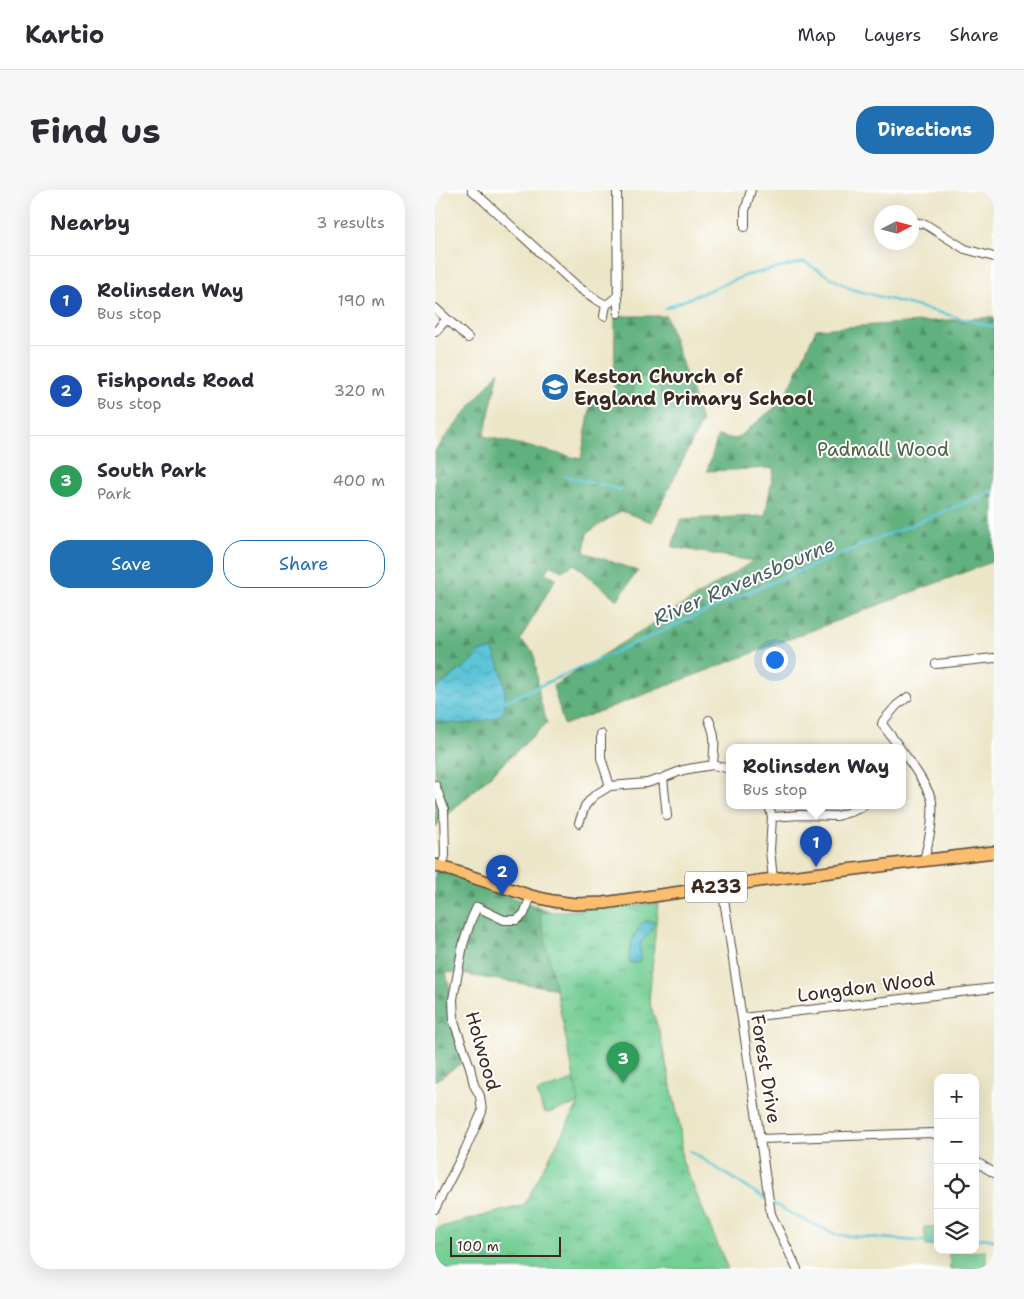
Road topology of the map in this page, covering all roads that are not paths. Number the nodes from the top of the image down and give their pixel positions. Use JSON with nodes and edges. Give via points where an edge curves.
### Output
{"nodes":[{"id":1,"x":472,"y":190,"type":"edge"},
{"id":2,"x":617,"y":190,"type":"edge"},
{"id":3,"x":751,"y":190,"type":"edge"},
{"id":4,"x":919,"y":223,"type":"edge"},
{"id":5,"x":745,"y":227,"type":"dead end"},
{"id":6,"x":994,"y":257,"type":"edge"},
{"id":7,"x":617,"y":297,"type":"junction"},
{"id":8,"x":606,"y":305,"type":"junction"},
{"id":9,"x":435,"y":308,"type":"edge"},
{"id":10,"x":617,"y":314,"type":"dead end"},
{"id":11,"x":603,"y":316,"type":"dead end"},
{"id":12,"x":447,"y":319,"type":"junction"},
{"id":13,"x":435,"y":332,"type":"edge"},
{"id":14,"x":468,"y":338,"type":"dead end"},
{"id":15,"x":994,"y":658,"type":"edge"},
{"id":16,"x":936,"y":664,"type":"dead end"},
{"id":17,"x":908,"y":697,"type":"dead end"},
{"id":18,"x":709,"y":720,"type":"dead end"},
{"id":19,"x":601,"y":734,"type":"dead end"},
{"id":20,"x":897,"y":744,"type":"edge"},
{"id":21,"x":906,"y":757,"type":"edge"},
{"id":22,"x":713,"y":765,"type":"junction"},
{"id":23,"x":726,"y":768,"type":"edge"},
{"id":24,"x":663,"y":778,"type":"junction"},
{"id":25,"x":435,"y":785,"type":"edge"},
{"id":26,"x":609,"y":786,"type":"junction"},
{"id":27,"x":770,"y":809,"type":"edge"},
{"id":28,"x":857,"y":809,"type":"edge"},
{"id":29,"x":667,"y":816,"type":"dead end"},
{"id":30,"x":772,"y":817,"type":"junction"},
{"id":31,"x":579,"y":823,"type":"dead end"},
{"id":32,"x":994,"y":852,"type":"edge"},
{"id":33,"x":923,"y":861,"type":"junction"},
{"id":34,"x":439,"y":866,"type":"edge"},
{"id":35,"x":773,"y":879,"type":"junction"},
{"id":36,"x":721,"y":886,"type":"junction"},
{"id":37,"x":531,"y":896,"type":"junction"},
{"id":38,"x":994,"y":988,"type":"edge"},
{"id":39,"x":742,"y":1018,"type":"junction"},
{"id":40,"x":934,"y":1134,"type":"edge"},
{"id":41,"x":760,"y":1139,"type":"junction"},
{"id":42,"x":979,"y":1164,"type":"edge"},
{"id":43,"x":994,"y":1173,"type":"edge"},
{"id":44,"x":435,"y":1209,"type":"edge"},
{"id":45,"x":797,"y":1269,"type":"edge"}],
"edges":[{"from":1,"to":8,"type":"street","via":[[578,287]]},
{"from":2,"to":7,"type":"street"},
{"from":3,"to":5,"type":"street"},
{"from":4,"to":6,"type":"street","via":[[965,249]]},
{"from":7,"to":8,"type":"street"},
{"from":7,"to":10,"type":"street"},
{"from":8,"to":11,"type":"street"},
{"from":9,"to":12,"type":"street"},
{"from":12,"to":13,"type":"street"},
{"from":12,"to":14,"type":"street"},
{"from":15,"to":16,"type":"street"},
{"from":17,"to":20,"type":"street","via":[[882,724]]},
{"from":18,"to":22,"type":"street","via":[[715,740]]},
{"from":19,"to":26,"type":"street","via":[[601,758]]},
{"from":21,"to":33,"type":"street","via":[[932,800],[931,829]]},
{"from":22,"to":23,"type":"street"},
{"from":22,"to":24,"type":"street","via":[[683,770]]},
{"from":24,"to":26,"type":"street","via":[[647,783]]},
{"from":24,"to":29,"type":"street"},
{"from":25,"to":34,"type":"street","via":[[444,809],[445,856]]},
{"from":26,"to":31,"type":"street","via":[[585,806]]},
{"from":27,"to":30,"type":"street"},
{"from":28,"to":30,"type":"street","via":[[837,816]]},
{"from":30,"to":35,"type":"street","via":[[770,850]]},
{"from":32,"to":33,"type":"main road","number":"A233"},
{"from":33,"to":35,"type":"main road","number":"A233"},
{"from":34,"to":37,"type":"main road","number":"A233"},
{"from":35,"to":36,"type":"main road","number":"A233"},
{"from":36,"to":37,"type":"main road","number":"A233","via":[[604,903],[575,904]]},
{"from":36,"to":39,"type":"street","name":"Forest Drive"},
{"from":37,"to":44,"type":"street","name":"Holwood","via":[[524,914],[517,920],[504,920],[477,907],[463,945],[453,999],[455,1022],[480,1096],[482,1112]]},
{"from":38,"to":39,"type":"street","name":"Longdon Wood"},
{"from":39,"to":41,"type":"street","name":"Forest Drive"},
{"from":40,"to":41,"type":"street","name":"Forest Drive"},
{"from":41,"to":45,"type":"street","via":[[771,1214]]},
{"from":42,"to":43,"type":"street"}]}
